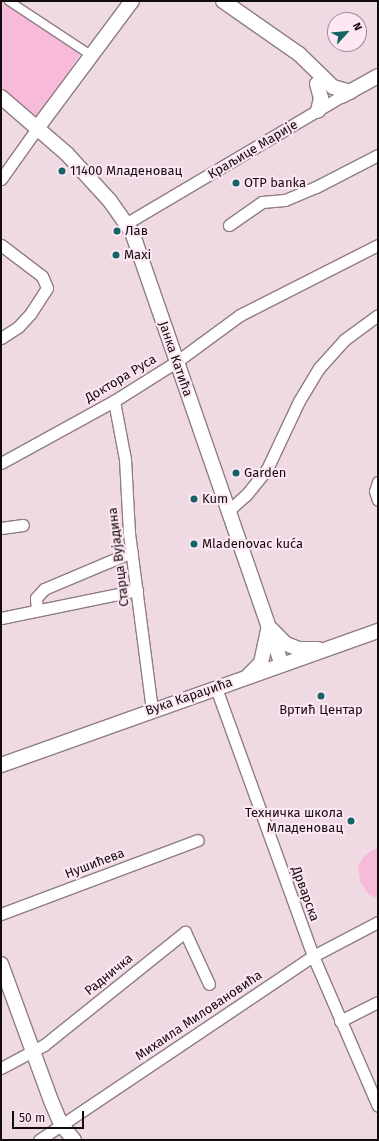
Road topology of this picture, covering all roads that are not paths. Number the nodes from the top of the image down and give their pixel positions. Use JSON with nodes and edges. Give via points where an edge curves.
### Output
{"nodes":[{"id":1,"x":10,"y":1,"type":"edge"},
{"id":2,"x":132,"y":1,"type":"edge"},
{"id":3,"x":223,"y":1,"type":"edge"},
{"id":4,"x":271,"y":36,"type":"junction"},
{"id":5,"x":92,"y":56,"type":"junction"},
{"id":6,"x":378,"y":76,"type":"edge"},
{"id":7,"x":317,"y":84,"type":"junction"},
{"id":8,"x":346,"y":94,"type":"junction"},
{"id":9,"x":1,"y":97,"type":"edge"},
{"id":10,"x":318,"y":111,"type":"junction"},
{"id":11,"x":38,"y":127,"type":"junction"},
{"id":12,"x":378,"y":155,"type":"edge"},
{"id":13,"x":1,"y":179,"type":"edge"},
{"id":14,"x":127,"y":224,"type":"junction"},
{"id":15,"x":229,"y":225,"type":"dead end"},
{"id":16,"x":1,"y":245,"type":"edge"},
{"id":17,"x":378,"y":246,"type":"edge"},
{"id":18,"x":378,"y":315,"type":"edge"},
{"id":19,"x":1,"y":338,"type":"edge"},
{"id":20,"x":176,"y":362,"type":"junction"},
{"id":21,"x":114,"y":401,"type":"junction"},
{"id":22,"x":1,"y":463,"type":"edge"},
{"id":23,"x":377,"y":484,"type":"edge"},
{"id":24,"x":378,"y":500,"type":"edge"},
{"id":25,"x":228,"y":510,"type":"junction"},
{"id":26,"x":23,"y":524,"type":"dead end"},
{"id":27,"x":1,"y":528,"type":"edge"},
{"id":28,"x":132,"y":552,"type":"junction"},
{"id":29,"x":137,"y":590,"type":"junction"},
{"id":30,"x":37,"y":610,"type":"junction"},
{"id":31,"x":1,"y":618,"type":"edge"},
{"id":32,"x":268,"y":626,"type":"junction"},
{"id":33,"x":378,"y":631,"type":"edge"},
{"id":34,"x":331,"y":648,"type":"junction"},
{"id":35,"x":282,"y":665,"type":"junction"},
{"id":36,"x":247,"y":677,"type":"junction"},
{"id":37,"x":216,"y":688,"type":"junction"},
{"id":38,"x":152,"y":710,"type":"junction"},
{"id":39,"x":1,"y":765,"type":"edge"},
{"id":40,"x":198,"y":840,"type":"dead end"},
{"id":41,"x":1,"y":914,"type":"edge"},
{"id":42,"x":378,"y":922,"type":"edge"},
{"id":43,"x":313,"y":956,"type":"junction"},
{"id":44,"x":1,"y":964,"type":"edge"},
{"id":45,"x":209,"y":984,"type":"dead end"},
{"id":46,"x":378,"y":1002,"type":"edge"},
{"id":47,"x":340,"y":1021,"type":"junction"},
{"id":48,"x":33,"y":1052,"type":"junction"},
{"id":49,"x":1,"y":1068,"type":"edge"},
{"id":50,"x":378,"y":1106,"type":"edge"},
{"id":51,"x":62,"y":1124,"type":"junction"},
{"id":52,"x":39,"y":1140,"type":"edge"},
{"id":53,"x":74,"y":1140,"type":"edge"}],
"edges":[{"from":1,"to":5,"type":"street"},
{"from":2,"to":5,"type":"street"},
{"from":3,"to":4,"type":"street"},
{"from":4,"to":7,"type":"street"},
{"from":4,"to":8,"type":"street","via":[[300,54],[333,87]]},
{"from":5,"to":11,"type":"street"},
{"from":6,"to":8,"type":"street","name":"Краљице Марије"},
{"from":7,"to":8,"type":"street","via":[[334,94]]},
{"from":7,"to":10,"type":"street","via":[[321,98]]},
{"from":8,"to":10,"type":"street","name":"Краљице Марије"},
{"from":9,"to":11,"type":"street","name":"Јанка Катића"},
{"from":10,"to":14,"type":"street","name":"Краљице Марије"},
{"from":11,"to":13,"type":"street"},
{"from":11,"to":14,"type":"street","name":"Јанка Катића","via":[[86,173]]},
{"from":12,"to":15,"type":"street","via":[[286,200],[262,202]]},
{"from":14,"to":20,"type":"street","name":"Јанка Катића","via":[[137,243]]},
{"from":16,"to":19,"type":"street","via":[[42,276],[46,284],[45,291],[31,313],[18,327]]},
{"from":17,"to":20,"type":"street","name":"Доктора Руса","via":[[240,315]]},
{"from":18,"to":25,"type":"street","via":[[344,340],[319,368],[299,401],[267,470],[246,495]]},
{"from":20,"to":21,"type":"street","name":"Доктора Руса"},
{"from":20,"to":25,"type":"street","name":"Јанка Катића"},
{"from":21,"to":22,"type":"street","name":"Доктора Руса"},
{"from":21,"to":28,"type":"street","name":"Старца Вујадина","via":[[125,460]]},
{"from":23,"to":24,"type":"street"},
{"from":25,"to":32,"type":"street","name":"Јанка Катића"},
{"from":26,"to":27,"type":"street"},
{"from":28,"to":29,"type":"street","name":"Старца Вујадина"},
{"from":28,"to":30,"type":"street","via":[[44,589],[36,598]]},
{"from":29,"to":30,"type":"street"},
{"from":29,"to":38,"type":"street","name":"Старца Вујадина"},
{"from":30,"to":31,"type":"street"},
{"from":32,"to":34,"type":"street","via":[[286,644],[299,649]]},
{"from":32,"to":35,"type":"street","name":"Јанка Катића"},
{"from":32,"to":36,"type":"street","via":[[261,663]]},
{"from":33,"to":34,"type":"street","name":"Вука Караџића"},
{"from":34,"to":35,"type":"street","name":"Вука Караџића"},
{"from":35,"to":36,"type":"street","name":"Вука Караџића"},
{"from":36,"to":37,"type":"street","name":"Вука Караџића"},
{"from":37,"to":38,"type":"street","name":"Вука Караџића"},
{"from":37,"to":43,"type":"street","name":"Дрварска"},
{"from":38,"to":39,"type":"street","name":"Вука Караџића"},
{"from":40,"to":41,"type":"street","name":"Нушићева"},
{"from":42,"to":43,"type":"street","name":"Михаила Миловановића"},
{"from":43,"to":47,"type":"street","name":"Дрварска"},
{"from":43,"to":51,"type":"street","name":"Михаила Миловановића"},
{"from":44,"to":48,"type":"street"},
{"from":45,"to":48,"type":"street","name":"Радничка","via":[[185,932]]},
{"from":46,"to":47,"type":"street"},
{"from":47,"to":50,"type":"street","name":"Дрварска"},
{"from":48,"to":49,"type":"street","name":"Радничка"},
{"from":48,"to":51,"type":"street"},
{"from":51,"to":52,"type":"street","name":"Михаила Миловановића"},
{"from":51,"to":53,"type":"street"}]}
